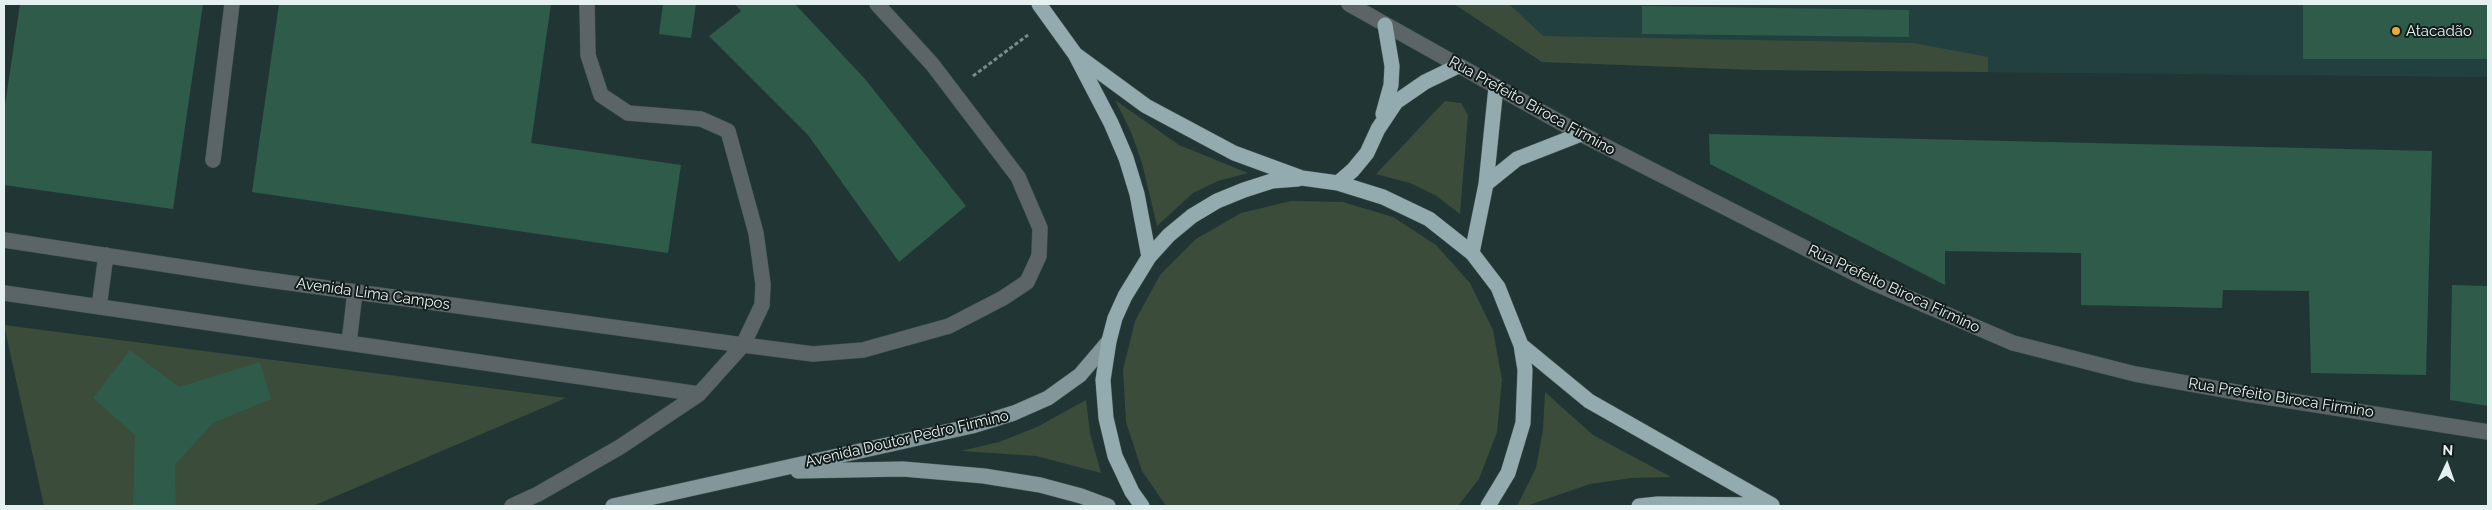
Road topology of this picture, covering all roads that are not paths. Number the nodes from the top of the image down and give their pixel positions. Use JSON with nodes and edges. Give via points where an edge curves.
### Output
{"nodes":[{"id":1,"x":232,"y":4,"type":"edge"},
{"id":2,"x":587,"y":4,"type":"edge"},
{"id":3,"x":876,"y":4,"type":"edge"},
{"id":4,"x":1039,"y":4,"type":"edge"},
{"id":5,"x":1349,"y":4,"type":"edge"},
{"id":6,"x":1385,"y":25,"type":"junction"},
{"id":7,"x":1075,"y":54,"type":"junction"},
{"id":8,"x":1458,"y":66,"type":"junction"},
{"id":9,"x":1496,"y":87,"type":"junction"},
{"id":10,"x":1378,"y":129,"type":"junction"},
{"id":11,"x":1581,"y":134,"type":"junction"},
{"id":12,"x":213,"y":160,"type":"dead end"},
{"id":13,"x":1302,"y":178,"type":"junction"},
{"id":14,"x":1338,"y":183,"type":"junction"},
{"id":15,"x":1486,"y":184,"type":"junction"},
{"id":16,"x":4,"y":240,"type":"edge"},
{"id":17,"x":1472,"y":253,"type":"junction"},
{"id":18,"x":106,"y":255,"type":"junction"},
{"id":19,"x":1150,"y":257,"type":"junction"},
{"id":20,"x":355,"y":292,"type":"junction"},
{"id":21,"x":4,"y":293,"type":"edge"},
{"id":22,"x":99,"y":306,"type":"junction"},
{"id":23,"x":1109,"y":341,"type":"junction"},
{"id":24,"x":349,"y":343,"type":"junction"},
{"id":25,"x":743,"y":345,"type":"junction"},
{"id":26,"x":1521,"y":345,"type":"junction"},
{"id":27,"x":699,"y":394,"type":"junction"},
{"id":28,"x":2488,"y":432,"type":"edge"},
{"id":29,"x":769,"y":472,"type":"junction"},
{"id":30,"x":512,"y":506,"type":"edge"},
{"id":31,"x":613,"y":506,"type":"edge"},
{"id":32,"x":1108,"y":506,"type":"edge"},
{"id":33,"x":1142,"y":506,"type":"edge"},
{"id":34,"x":1488,"y":506,"type":"edge"},
{"id":35,"x":1639,"y":506,"type":"edge"},
{"id":36,"x":1776,"y":506,"type":"edge"}],
"edges":[{"from":1,"to":12,"type":"street"},
{"from":2,"to":25,"type":"street","via":[[588,55],[601,95],[628,113],[701,119],[728,131],[756,233],[763,284],[762,305]]},
{"from":3,"to":25,"type":"street","name":"Avenida Lima Campos","via":[[932,64],[1018,177],[1040,228],[1039,256],[1027,282],[949,326],[863,350],[813,354]]},
{"from":4,"to":7,"type":"highway"},
{"from":5,"to":6,"type":"street","name":"Rua Prefeito Biroca Firmino"},
{"from":6,"to":8,"type":"street","name":"Rua Prefeito Biroca Firmino"},
{"from":6,"to":10,"type":"highway","via":[[1390,49],[1391,85]]},
{"from":7,"to":13,"type":"highway","via":[[1146,106],[1185,129],[1234,153]]},
{"from":7,"to":19,"type":"highway","via":[[1126,158]]},
{"from":8,"to":9,"type":"street","name":"Rua Prefeito Biroca Firmino"},
{"from":8,"to":10,"type":"highway","via":[[1425,82],[1396,102]]},
{"from":9,"to":11,"type":"street","name":"Rua Prefeito Biroca Firmino"},
{"from":9,"to":15,"type":"highway"},
{"from":10,"to":14,"type":"highway","via":[[1366,153]]},
{"from":11,"to":15,"type":"highway","via":[[1517,159]]},
{"from":11,"to":28,"type":"street","name":"Rua Prefeito Biroca Firmino","via":[[1874,283],[2013,343],[2135,374]]},
{"from":13,"to":14,"type":"highway"},
{"from":13,"to":19,"type":"highway","via":[[1272,182],[1217,201],[1192,216]]},
{"from":14,"to":17,"type":"highway","via":[[1383,197],[1429,219]]},
{"from":15,"to":17,"type":"highway"},
{"from":16,"to":18,"type":"street","name":"Avenida Lima Campos"},
{"from":17,"to":26,"type":"highway","via":[[1498,287]]},
{"from":18,"to":20,"type":"street","name":"Avenida Lima Campos"},
{"from":18,"to":22,"type":"street"},
{"from":19,"to":23,"type":"highway","via":[[1124,296]]},
{"from":20,"to":24,"type":"street"},
{"from":20,"to":25,"type":"street","name":"Avenida Lima Campos"},
{"from":21,"to":22,"type":"street"},
{"from":22,"to":24,"type":"street"},
{"from":23,"to":29,"type":"main road","name":"Avenida Doutor Pedro Firmino","via":[[1080,375],[1048,398],[1014,414]]},
{"from":23,"to":33,"type":"highway","via":[[1103,380],[1106,418],[1115,456]]},
{"from":24,"to":27,"type":"street"},
{"from":25,"to":27,"type":"street"},
{"from":26,"to":34,"type":"highway","via":[[1525,370],[1523,423],[1508,473]]},
{"from":26,"to":36,"type":"highway","via":[[1589,402]]},
{"from":27,"to":30,"type":"street","via":[[620,447]]},
{"from":29,"to":31,"type":"main road","name":"Avenida Doutor Pedro Firmino"},
{"from":29,"to":32,"type":"main road","name":"Avenida Doutor Pedro Firmino","via":[[903,469],[984,476],[1040,485]]},
{"from":35,"to":36,"type":"highway"}]}
